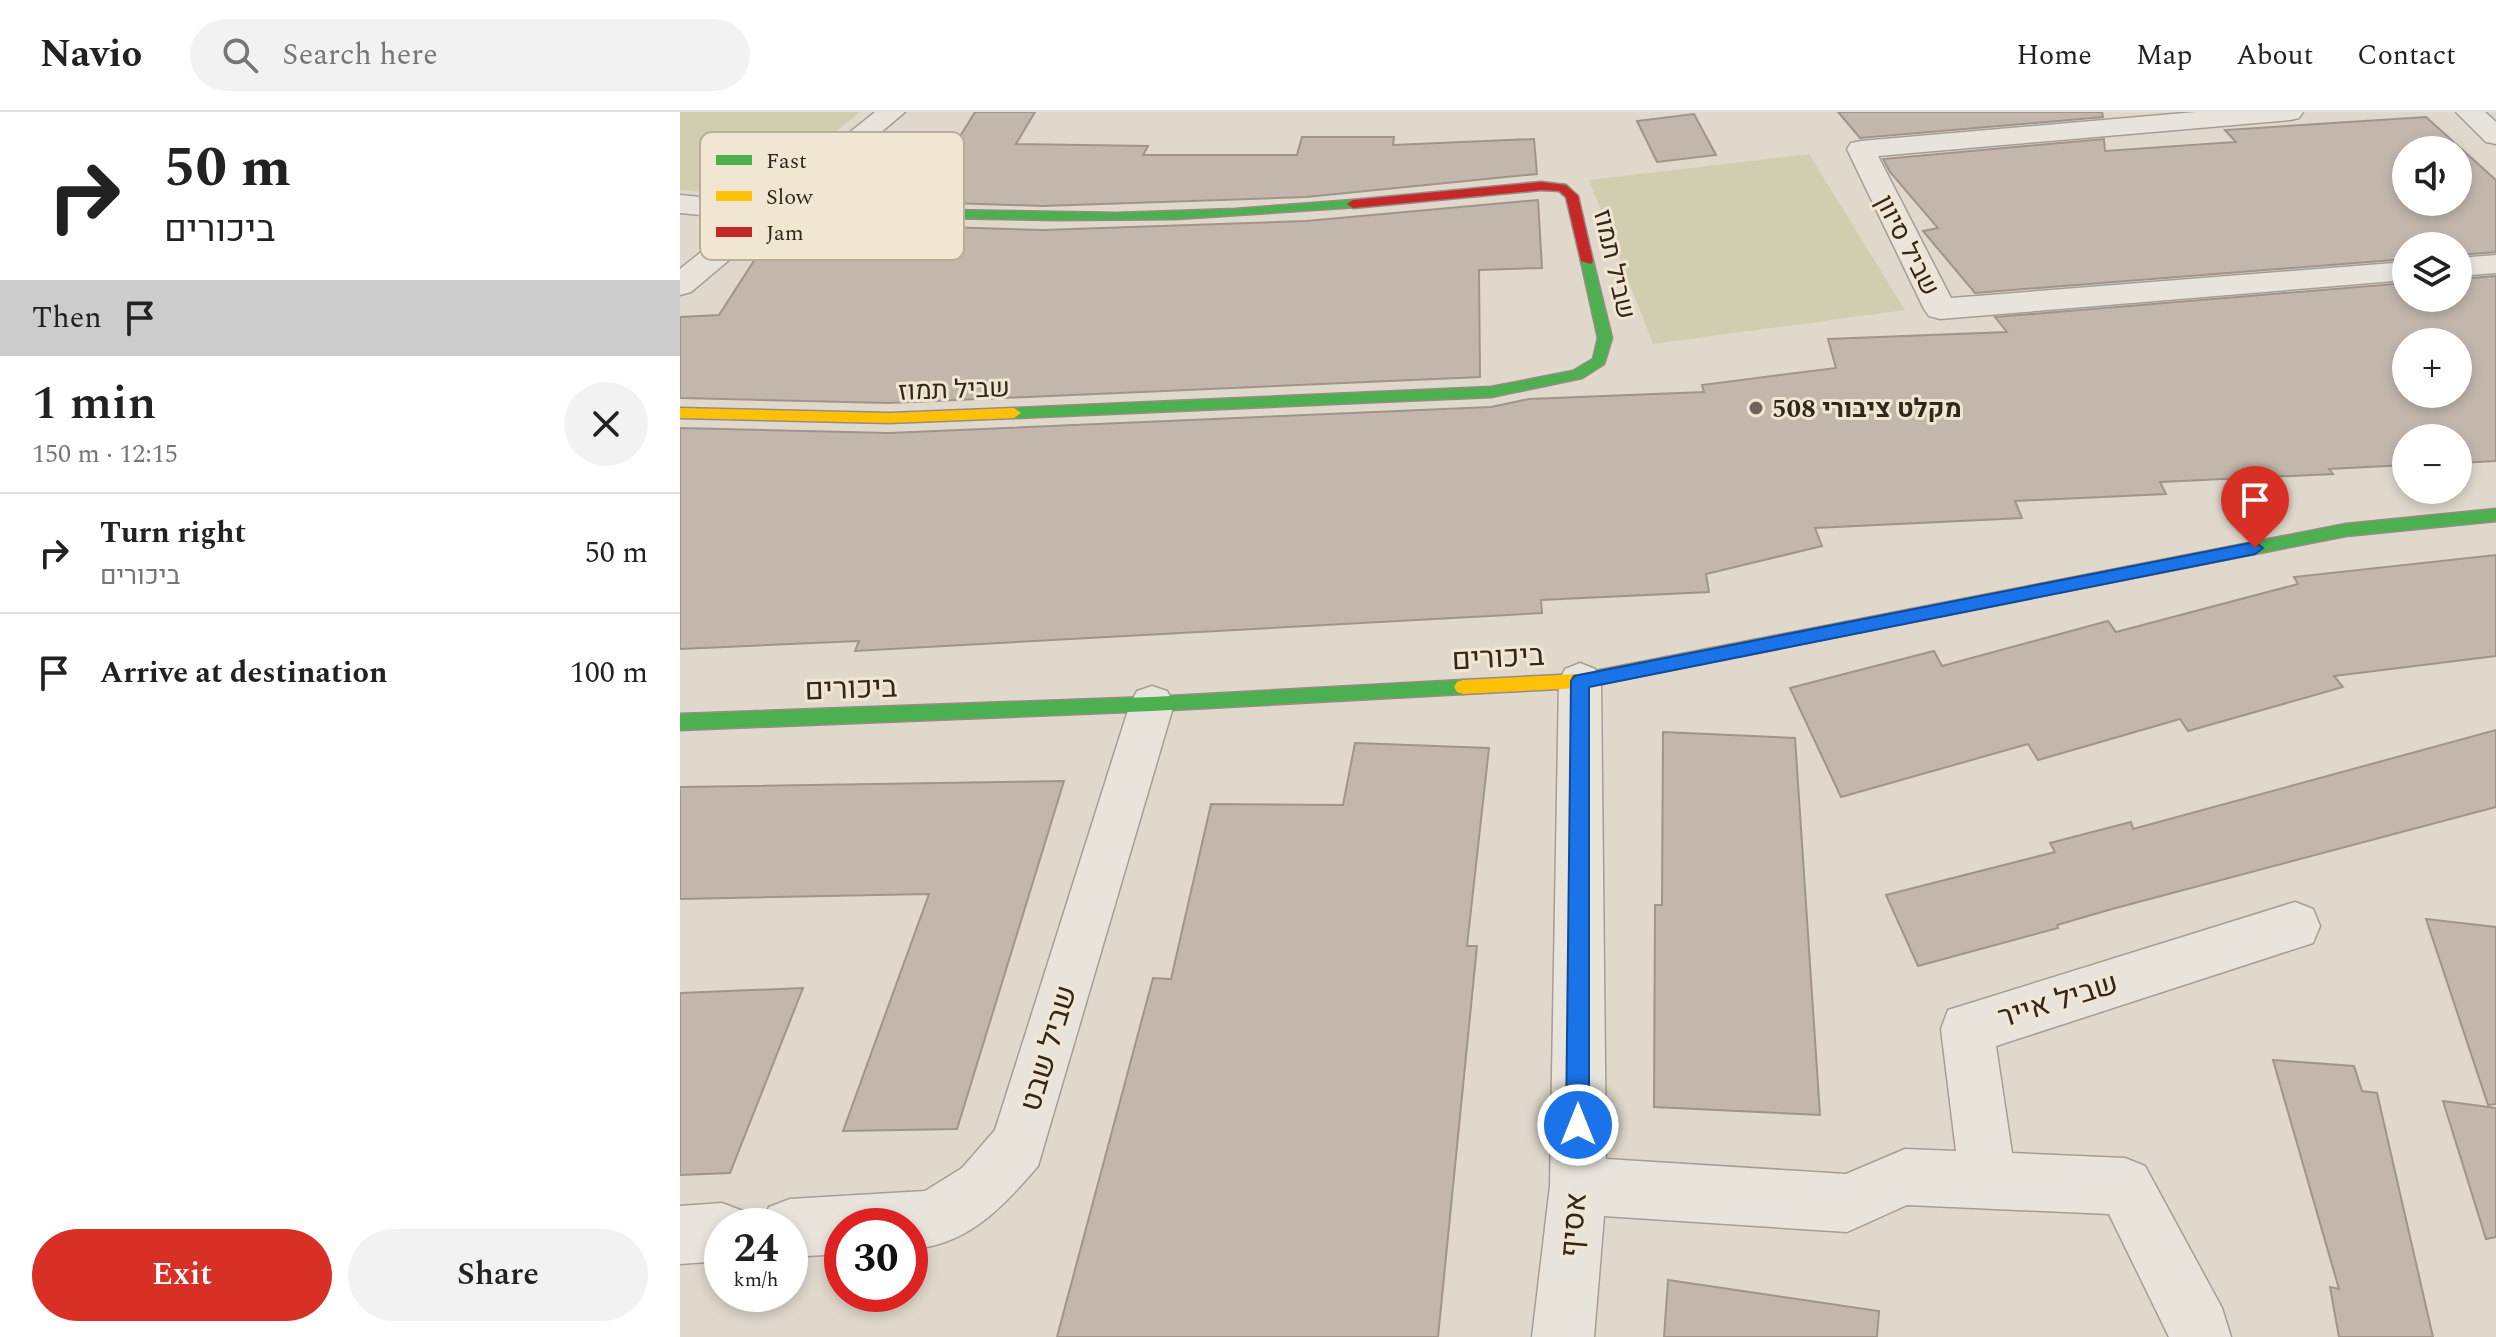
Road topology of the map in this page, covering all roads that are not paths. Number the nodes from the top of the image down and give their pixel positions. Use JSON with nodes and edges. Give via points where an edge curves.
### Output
{"nodes":[{"id":1,"x":892,"y":112,"type":"edge"},
{"id":2,"x":2290,"y":112,"type":"edge"},
{"id":3,"x":2469,"y":112,"type":"edge"},
{"id":4,"x":867,"y":132,"type":"edge"},
{"id":5,"x":2496,"y":136,"type":"edge"},
{"id":6,"x":680,"y":204,"type":"edge"},
{"id":7,"x":700,"y":205,"type":"edge"},
{"id":8,"x":964,"y":215,"type":"edge"},
{"id":9,"x":711,"y":260,"type":"edge"},
{"id":10,"x":2496,"y":264,"type":"edge"},
{"id":11,"x":2472,"y":266,"type":"edge"},
{"id":12,"x":2392,"y":272,"type":"edge"},
{"id":13,"x":680,"y":285,"type":"edge"},
{"id":14,"x":680,"y":413,"type":"edge"},
{"id":15,"x":2496,"y":515,"type":"edge"},
{"id":16,"x":1580,"y":681,"type":"junction"},
{"id":17,"x":1152,"y":704,"type":"junction"},
{"id":18,"x":680,"y":722,"type":"edge"},
{"id":19,"x":2295,"y":926,"type":"dead end"},
{"id":20,"x":1988,"y":1180,"type":"junction"},
{"id":21,"x":1578,"y":1186,"type":"junction"},
{"id":22,"x":808,"y":1227,"type":"edge"},
{"id":23,"x":704,"y":1233,"type":"edge"},
{"id":24,"x":680,"y":1235,"type":"edge"},
{"id":25,"x":1563,"y":1337,"type":"edge"},
{"id":26,"x":2200,"y":1337,"type":"edge"}],
"edges":[{"from":1,"to":4,"type":"street"},
{"from":2,"to":12,"type":"street","name":"שביל סיוון","via":[[1861,149],[1940,309]]},
{"from":3,"to":5,"type":"street"},
{"from":6,"to":7,"type":"street"},
{"from":8,"to":14,"type":"street","name":"שביל תמוז","via":[[1043,218],[1306,209],[1562,188],[1572,196],[1605,338],[1599,361],[1577,375],[1491,392],[889,418]]},
{"from":9,"to":13,"type":"street"},
{"from":10,"to":11,"type":"street"},
{"from":15,"to":16,"type":"street","name":"ביכורים","via":[[2346,530]]},
{"from":16,"to":17,"type":"street","name":"ביכורים"},
{"from":16,"to":21,"type":"street","name":"אסיף"},
{"from":17,"to":18,"type":"street","name":"ביכורים"},
{"from":17,"to":22,"type":"street","name":"שביל שבט","via":[[1018,1146],[982,1188],[933,1219]]},
{"from":19,"to":20,"type":"street","name":"שביל אייר","via":[[1967,1029]]},
{"from":20,"to":21,"type":"street","via":[[1905,1177],[1847,1203]]},
{"from":20,"to":26,"type":"street","via":[[2125,1186]]},
{"from":21,"to":25,"type":"street","name":"אסיף"},
{"from":23,"to":24,"type":"street"}]}
